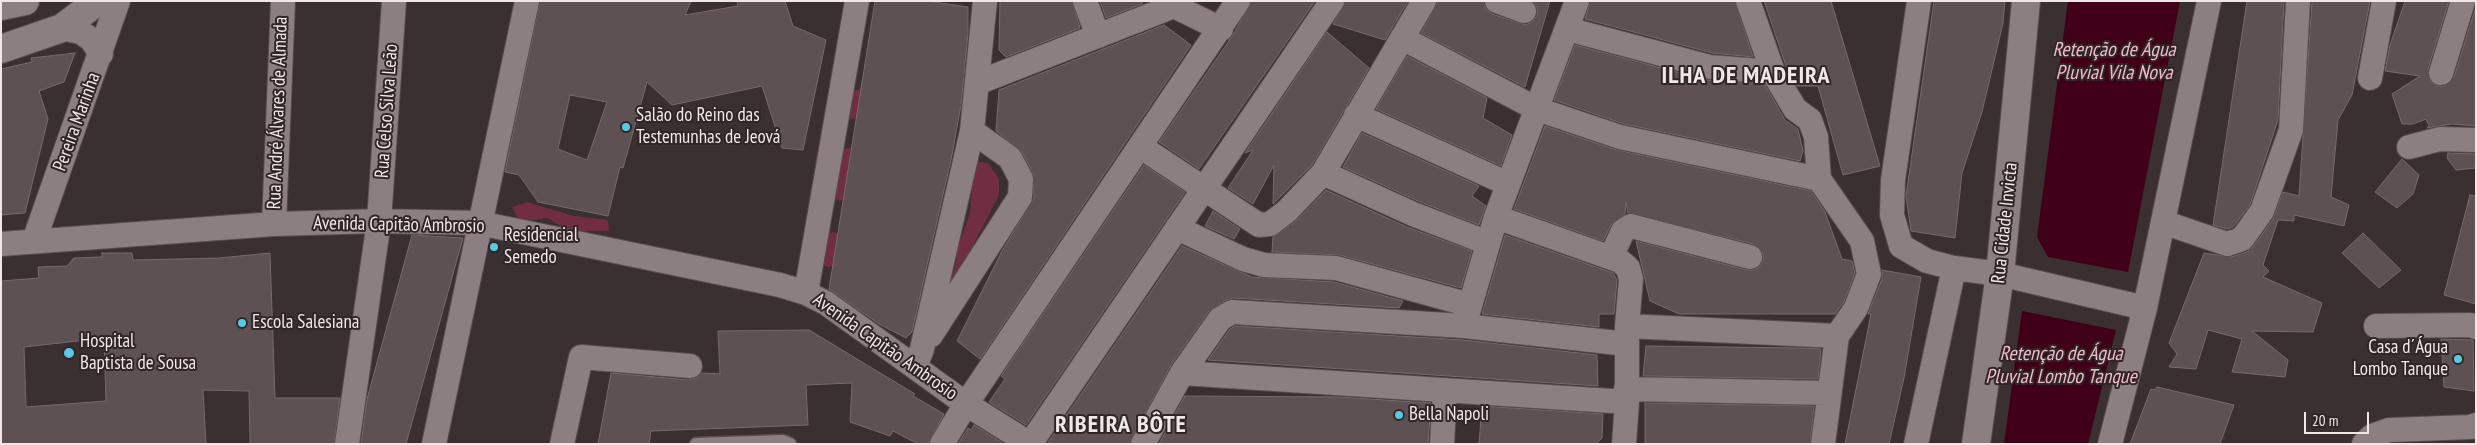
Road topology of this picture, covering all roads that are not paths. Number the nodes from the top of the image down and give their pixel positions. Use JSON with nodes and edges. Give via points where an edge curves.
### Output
{"nodes":[{"id":1,"x":24,"y":1,"type":"edge"},
{"id":2,"x":98,"y":1,"type":"edge"},
{"id":3,"x":118,"y":1,"type":"edge"},
{"id":4,"x":282,"y":1,"type":"edge"},
{"id":5,"x":394,"y":1,"type":"edge"},
{"id":6,"x":527,"y":1,"type":"edge"},
{"id":7,"x":857,"y":1,"type":"edge"},
{"id":8,"x":985,"y":1,"type":"edge"},
{"id":9,"x":1085,"y":1,"type":"edge"},
{"id":10,"x":1238,"y":1,"type":"edge"},
{"id":11,"x":1332,"y":1,"type":"edge"},
{"id":12,"x":1424,"y":1,"type":"edge"},
{"id":13,"x":1498,"y":1,"type":"edge"},
{"id":14,"x":1577,"y":1,"type":"edge"},
{"id":15,"x":1748,"y":1,"type":"edge"},
{"id":16,"x":1919,"y":1,"type":"edge"},
{"id":17,"x":2026,"y":1,"type":"edge"},
{"id":18,"x":2209,"y":1,"type":"edge"},
{"id":19,"x":2298,"y":1,"type":"edge"},
{"id":20,"x":2384,"y":1,"type":"edge"},
{"id":21,"x":2463,"y":1,"type":"edge"},
{"id":22,"x":1,"y":6,"type":"edge"},
{"id":23,"x":1524,"y":11,"type":"dead end"},
{"id":24,"x":62,"y":28,"type":"junction"},
{"id":25,"x":1221,"y":29,"type":"junction"},
{"id":26,"x":1567,"y":29,"type":"junction"},
{"id":27,"x":1098,"y":36,"type":"junction"},
{"id":28,"x":1402,"y":38,"type":"junction"},
{"id":29,"x":1,"y":48,"type":"edge"},
{"id":30,"x":101,"y":54,"type":"junction"},
{"id":31,"x":1773,"y":72,"type":"junction"},
{"id":32,"x":2442,"y":73,"type":"dead end"},
{"id":33,"x":2370,"y":78,"type":"dead end"},
{"id":34,"x":977,"y":83,"type":"junction"},
{"id":35,"x":1537,"y":109,"type":"junction"},
{"id":36,"x":1356,"y":115,"type":"junction"},
{"id":37,"x":972,"y":131,"type":"junction"},
{"id":38,"x":2476,"y":140,"type":"edge"},
{"id":39,"x":1141,"y":147,"type":"junction"},
{"id":40,"x":2409,"y":147,"type":"dead end"},
{"id":41,"x":1323,"y":174,"type":"junction"},
{"id":42,"x":1819,"y":178,"type":"junction"},
{"id":43,"x":1508,"y":184,"type":"junction"},
{"id":44,"x":1204,"y":188,"type":"junction"},
{"id":45,"x":1496,"y":218,"type":"junction"},
{"id":46,"x":380,"y":221,"type":"junction"},
{"id":47,"x":2163,"y":222,"type":"junction"},
{"id":48,"x":479,"y":223,"type":"junction"},
{"id":49,"x":274,"y":224,"type":"junction"},
{"id":50,"x":1260,"y":225,"type":"junction"},
{"id":51,"x":1177,"y":228,"type":"junction"},
{"id":52,"x":34,"y":241,"type":"junction"},
{"id":53,"x":1488,"y":243,"type":"junction"},
{"id":54,"x":1,"y":244,"type":"edge"},
{"id":55,"x":1610,"y":257,"type":"junction"},
{"id":56,"x":1750,"y":257,"type":"dead end"},
{"id":57,"x":1243,"y":259,"type":"junction"},
{"id":58,"x":1954,"y":268,"type":"junction"},
{"id":59,"x":2000,"y":274,"type":"junction"},
{"id":60,"x":806,"y":293,"type":"junction"},
{"id":61,"x":2145,"y":308,"type":"junction"},
{"id":62,"x":1467,"y":316,"type":"junction"},
{"id":63,"x":2376,"y":326,"type":"dead end"},
{"id":64,"x":2476,"y":327,"type":"edge"},
{"id":65,"x":1627,"y":335,"type":"junction"},
{"id":66,"x":1836,"y":336,"type":"junction"},
{"id":67,"x":918,"y":358,"type":"junction"},
{"id":68,"x":690,"y":366,"type":"dead end"},
{"id":69,"x":1182,"y":373,"type":"junction"},
{"id":70,"x":1445,"y":390,"type":"junction"},
{"id":71,"x":1828,"y":392,"type":"junction"},
{"id":72,"x":1626,"y":396,"type":"junction"},
{"id":73,"x":966,"y":404,"type":"junction"},
{"id":74,"x":2476,"y":425,"type":"edge"},
{"id":75,"x":347,"y":444,"type":"edge"},
{"id":76,"x":434,"y":444,"type":"edge"},
{"id":77,"x":562,"y":444,"type":"edge"},
{"id":78,"x":696,"y":444,"type":"edge"},
{"id":79,"x":790,"y":444,"type":"edge"},
{"id":80,"x":942,"y":444,"type":"edge"},
{"id":81,"x":1030,"y":444,"type":"edge"},
{"id":82,"x":1144,"y":444,"type":"edge"},
{"id":83,"x":1442,"y":444,"type":"edge"},
{"id":84,"x":1624,"y":444,"type":"edge"},
{"id":85,"x":1823,"y":444,"type":"edge"},
{"id":86,"x":1916,"y":444,"type":"edge"},
{"id":87,"x":1976,"y":444,"type":"edge"},
{"id":88,"x":2110,"y":444,"type":"edge"},
{"id":89,"x":2364,"y":444,"type":"edge"}],
"edges":[{"from":1,"to":22,"type":"main road"},
{"from":2,"to":24,"type":"main road"},
{"from":3,"to":30,"type":"street","name":"Pereira Marinha"},
{"from":4,"to":49,"type":"street","name":"Rua André Álvares de Almada"},
{"from":5,"to":46,"type":"street","name":"Rua Celso Silva Leão"},
{"from":6,"to":48,"type":"street"},
{"from":7,"to":60,"type":"street"},
{"from":8,"to":34,"type":"street"},
{"from":9,"to":27,"type":"street"},
{"from":10,"to":25,"type":"street"},
{"from":11,"to":44,"type":"street"},
{"from":12,"to":28,"type":"street"},
{"from":13,"to":23,"type":"street"},
{"from":14,"to":26,"type":"street"},
{"from":15,"to":31,"type":"street"},
{"from":16,"to":58,"type":"street","via":[[1893,180],[1892,215],[1901,246],[1927,261]]},
{"from":17,"to":59,"type":"main road","name":"Rua Cidade Invicta"},
{"from":18,"to":47,"type":"street"},
{"from":19,"to":47,"type":"street","via":[[2290,130],[2262,212],[2242,239],[2227,244]]},
{"from":20,"to":33,"type":"street"},
{"from":21,"to":32,"type":"street"},
{"from":24,"to":29,"type":"main road"},
{"from":24,"to":30,"type":"street","via":[[80,32],[91,39]]},
{"from":25,"to":27,"type":"street","via":[[1174,6]]},
{"from":25,"to":39,"type":"street"},
{"from":26,"to":31,"type":"street","via":[[1710,67]]},
{"from":26,"to":35,"type":"street"},
{"from":27,"to":34,"type":"street"},
{"from":28,"to":35,"type":"street"},
{"from":28,"to":36,"type":"street"},
{"from":30,"to":52,"type":"street","name":"Pereira Marinha"},
{"from":31,"to":42,"type":"street","via":[[1795,109],[1810,120],[1816,137]]},
{"from":34,"to":37,"type":"street"},
{"from":35,"to":42,"type":"street","via":[[1620,137]]},
{"from":35,"to":43,"type":"street"},
{"from":36,"to":41,"type":"street"},
{"from":36,"to":43,"type":"street"},
{"from":37,"to":67,"type":"street"},
{"from":37,"to":67,"type":"street","via":[[1010,158],[1020,179],[1020,197]]},
{"from":38,"to":40,"type":"street","via":[[2440,139]]},
{"from":39,"to":44,"type":"street"},
{"from":39,"to":73,"type":"street"},
{"from":41,"to":50,"type":"street","via":[[1281,216],[1270,224]]},
{"from":41,"to":53,"type":"street"},
{"from":42,"to":66,"type":"street","via":[[1862,241],[1869,274],[1856,308]]},
{"from":43,"to":45,"type":"street"},
{"from":44,"to":50,"type":"street"},
{"from":44,"to":51,"type":"street"},
{"from":45,"to":53,"type":"street"},
{"from":45,"to":55,"type":"street"},
{"from":46,"to":48,"type":"street","name":"Avenida Capitão Ambrosio"},
{"from":46,"to":49,"type":"street","name":"Avenida Capitão Ambrosio"},
{"from":46,"to":75,"type":"street","name":"Rua Celso Silva Leão"},
{"from":47,"to":61,"type":"street"},
{"from":48,"to":60,"type":"street","name":"Avenida Capitão Ambrosio"},
{"from":48,"to":76,"type":"street"},
{"from":49,"to":52,"type":"street","name":"Avenida Capitão Ambrosio"},
{"from":50,"to":57,"type":"street"},
{"from":51,"to":57,"type":"street"},
{"from":51,"to":81,"type":"street"},
{"from":52,"to":54,"type":"street","name":"Avenida Capitão Ambrosio"},
{"from":53,"to":62,"type":"street"},
{"from":55,"to":56,"type":"street","via":[[1623,232],[1631,226]]},
{"from":55,"to":65,"type":"street","via":[[1620,260],[1628,268],[1631,279]]},
{"from":57,"to":62,"type":"street","via":[[1264,265],[1336,268]]},
{"from":58,"to":59,"type":"street"},
{"from":58,"to":86,"type":"street"},
{"from":59,"to":61,"type":"street"},
{"from":59,"to":87,"type":"main road","name":"Rua Cidade Invicta"},
{"from":60,"to":67,"type":"street","name":"Avenida Capitão Ambrosio"},
{"from":61,"to":88,"type":"street"},
{"from":62,"to":65,"type":"street"},
{"from":62,"to":69,"type":"street","via":[[1232,312],[1220,318]]},
{"from":63,"to":64,"type":"street"},
{"from":65,"to":66,"type":"street"},
{"from":65,"to":72,"type":"street"},
{"from":66,"to":71,"type":"street"},
{"from":67,"to":73,"type":"street","name":"Avenida Capitão Ambrosio"},
{"from":68,"to":77,"type":"street","via":[[581,356]]},
{"from":69,"to":70,"type":"street"},
{"from":69,"to":82,"type":"street"},
{"from":70,"to":72,"type":"street"},
{"from":70,"to":83,"type":"street"},
{"from":71,"to":72,"type":"street"},
{"from":71,"to":85,"type":"street"},
{"from":72,"to":84,"type":"street"},
{"from":73,"to":80,"type":"street"},
{"from":73,"to":81,"type":"street","name":"Avenida Capitão Ambrosio"},
{"from":74,"to":89,"type":"street","via":[[2389,430],[2372,436]]},
{"from":78,"to":79,"type":"lane","via":[[783,441]]}]}
